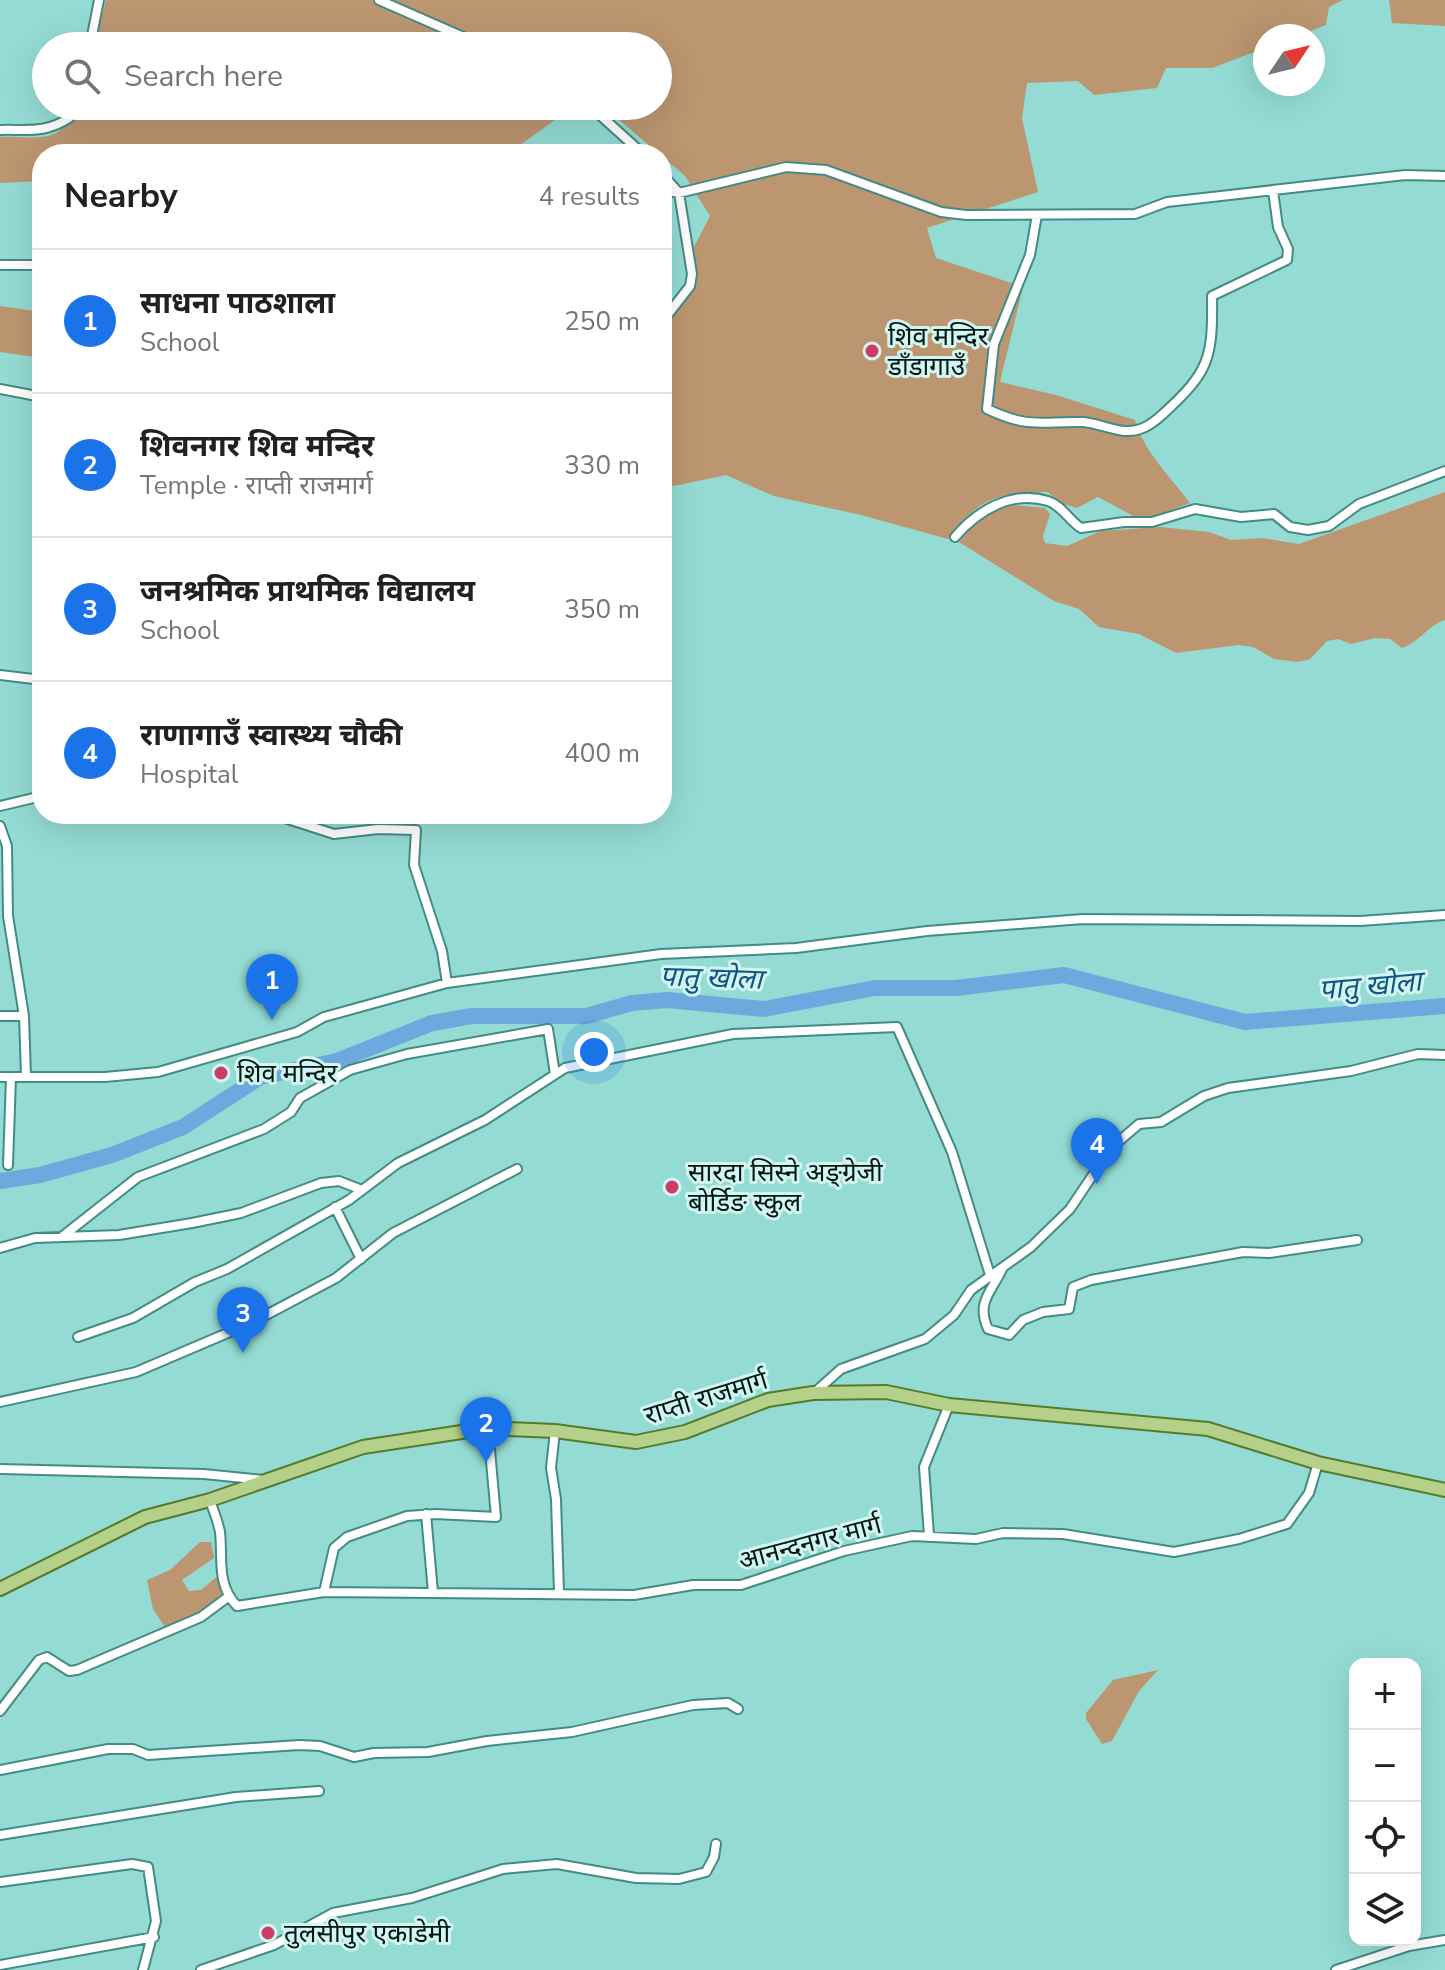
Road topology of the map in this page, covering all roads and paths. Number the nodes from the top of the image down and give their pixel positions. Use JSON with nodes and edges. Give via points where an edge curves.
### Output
{"nodes":[{"id":1,"x":99,"y":0,"type":"edge"},
{"id":2,"x":379,"y":0,"type":"edge"},
{"id":3,"x":93,"y":32,"type":"edge"},
{"id":4,"x":452,"y":32,"type":"edge"},
{"id":5,"x":66,"y":120,"type":"edge"},
{"id":6,"x":605,"y":120,"type":"edge"},
{"id":7,"x":0,"y":130,"type":"edge"},
{"id":8,"x":632,"y":144,"type":"edge"},
{"id":9,"x":1445,"y":176,"type":"edge"},
{"id":10,"x":672,"y":185,"type":"edge"},
{"id":11,"x":1273,"y":191,"type":"junction"},
{"id":12,"x":672,"y":192,"type":"edge"},
{"id":13,"x":679,"y":193,"type":"junction"},
{"id":14,"x":1037,"y":215,"type":"junction"},
{"id":15,"x":0,"y":265,"type":"edge"},
{"id":16,"x":32,"y":265,"type":"edge"},
{"id":17,"x":672,"y":309,"type":"edge"},
{"id":18,"x":0,"y":389,"type":"edge"},
{"id":19,"x":32,"y":395,"type":"edge"},
{"id":20,"x":1445,"y":471,"type":"edge"},
{"id":21,"x":955,"y":537,"type":"dead end"},
{"id":22,"x":0,"y":675,"type":"edge"},
{"id":23,"x":32,"y":679,"type":"edge"},
{"id":24,"x":32,"y":798,"type":"edge"},
{"id":25,"x":0,"y":806,"type":"edge"},
{"id":26,"x":303,"y":824,"type":"edge"},
{"id":27,"x":0,"y":826,"type":"edge"},
{"id":28,"x":1445,"y":915,"type":"edge"},
{"id":29,"x":447,"y":983,"type":"junction"},
{"id":30,"x":0,"y":1016,"type":"edge"},
{"id":31,"x":24,"y":1016,"type":"junction"},
{"id":32,"x":1445,"y":1055,"type":"edge"},
{"id":33,"x":555,"y":1074,"type":"junction"},
{"id":34,"x":26,"y":1076,"type":"junction"},
{"id":35,"x":0,"y":1077,"type":"edge"},
{"id":36,"x":11,"y":1077,"type":"junction"},
{"id":37,"x":4,"y":1132,"type":"edge"},
{"id":38,"x":8,"y":1165,"type":"dead end"},
{"id":39,"x":517,"y":1169,"type":"dead end"},
{"id":40,"x":362,"y":1190,"type":"junction"},
{"id":41,"x":335,"y":1207,"type":"junction"},
{"id":42,"x":63,"y":1236,"type":"junction"},
{"id":43,"x":1357,"y":1240,"type":"dead end"},
{"id":44,"x":0,"y":1248,"type":"edge"},
{"id":45,"x":361,"y":1259,"type":"junction"},
{"id":46,"x":1003,"y":1268,"type":"junction"},
{"id":47,"x":990,"y":1275,"type":"junction"},
{"id":48,"x":78,"y":1337,"type":"dead end"},
{"id":49,"x":813,"y":1393,"type":"junction"},
{"id":50,"x":0,"y":1402,"type":"edge"},
{"id":51,"x":949,"y":1405,"type":"junction"},
{"id":52,"x":488,"y":1428,"type":"junction"},
{"id":53,"x":555,"y":1431,"type":"junction"},
{"id":54,"x":1318,"y":1463,"type":"junction"},
{"id":55,"x":0,"y":1469,"type":"edge"},
{"id":56,"x":267,"y":1481,"type":"junction"},
{"id":57,"x":1445,"y":1490,"type":"edge"},
{"id":58,"x":210,"y":1500,"type":"junction"},
{"id":59,"x":426,"y":1514,"type":"junction"},
{"id":60,"x":929,"y":1535,"type":"junction"},
{"id":61,"x":0,"y":1589,"type":"edge"},
{"id":62,"x":324,"y":1592,"type":"junction"},
{"id":63,"x":433,"y":1592,"type":"junction"},
{"id":64,"x":559,"y":1592,"type":"junction"},
{"id":65,"x":228,"y":1597,"type":"junction"},
{"id":66,"x":738,"y":1709,"type":"dead end"},
{"id":67,"x":0,"y":1711,"type":"edge"},
{"id":68,"x":0,"y":1770,"type":"edge"},
{"id":69,"x":319,"y":1791,"type":"dead end"},
{"id":70,"x":0,"y":1835,"type":"edge"},
{"id":71,"x":716,"y":1844,"type":"dead end"},
{"id":72,"x":0,"y":1882,"type":"edge"},
{"id":73,"x":154,"y":1937,"type":"junction"},
{"id":74,"x":1445,"y":1940,"type":"edge"},
{"id":75,"x":0,"y":1965,"type":"edge"},
{"id":76,"x":143,"y":1970,"type":"edge"},
{"id":77,"x":201,"y":1970,"type":"edge"},
{"id":78,"x":1336,"y":1970,"type":"edge"}],
"edges":[{"from":1,"to":3,"type":"street"},
{"from":2,"to":4,"type":"street"},
{"from":5,"to":7,"type":"street","via":[[42,131]]},
{"from":6,"to":8,"type":"street"},
{"from":9,"to":11,"type":"street","via":[[1405,175]]},
{"from":10,"to":13,"type":"street"},
{"from":11,"to":14,"type":"street","via":[[1167,202],[1135,214]]},
{"from":11,"to":14,"type":"street","via":[[1287,260],[1212,296],[1212,335],[1196,384],[1156,421],[1127,432],[1086,422],[1031,426],[987,409],[994,344],[1030,255]]},
{"from":12,"to":13,"type":"street"},
{"from":13,"to":14,"type":"street","via":[[786,167],[804,168],[853,177],[941,212]]},
{"from":13,"to":17,"type":"street","via":[[692,274],[690,286]]},
{"from":15,"to":16,"type":"street"},
{"from":18,"to":19,"type":"street"},
{"from":20,"to":21,"type":"street","via":[[1368,500],[1329,526],[1308,530],[1290,527],[1274,514],[1241,517],[1195,509],[1152,522],[1081,528],[1049,501],[1006,498]]},
{"from":22,"to":23,"type":"street"},
{"from":24,"to":25,"type":"street"},
{"from":26,"to":29,"type":"street","via":[[334,834],[416,830],[414,865]]},
{"from":27,"to":31,"type":"street","via":[[7,846],[8,916]]},
{"from":28,"to":29,"type":"street","via":[[1360,921],[1083,919],[796,948],[661,954]]},
{"from":29,"to":34,"type":"street","via":[[158,1072]]},
{"from":30,"to":31,"type":"street"},
{"from":31,"to":34,"type":"street"},
{"from":32,"to":46,"type":"street","via":[[1418,1054],[1351,1071],[1228,1088],[1161,1122],[1139,1124],[1111,1148],[1070,1209]]},
{"from":33,"to":40,"type":"street","via":[[485,1120],[398,1163]]},
{"from":33,"to":42,"type":"street","via":[[548,1029],[407,1054],[350,1070],[300,1098],[291,1112],[264,1129],[138,1177]]},
{"from":33,"to":47,"type":"street","via":[[602,1058],[733,1034],[897,1027],[952,1152]]},
{"from":34,"to":36,"type":"street"},
{"from":35,"to":36,"type":"street"},
{"from":36,"to":37,"type":"street"},
{"from":37,"to":38,"type":"street"},
{"from":39,"to":45,"type":"street","via":[[393,1233]]},
{"from":40,"to":41,"type":"street"},
{"from":40,"to":42,"type":"street","via":[[339,1181],[321,1183],[241,1213],[119,1235]]},
{"from":41,"to":45,"type":"street"},
{"from":41,"to":48,"type":"street","via":[[147,1311]]},
{"from":42,"to":44,"type":"street"},
{"from":43,"to":46,"type":"street","via":[[1243,1252],[1091,1280],[1073,1287],[1069,1309],[1023,1320],[1009,1335],[988,1329],[983,1317],[982,1304]]},
{"from":45,"to":50,"type":"street","via":[[251,1323],[136,1372]]},
{"from":46,"to":47,"type":"street"},
{"from":47,"to":49,"type":"street","via":[[925,1339],[841,1369]]},
{"from":49,"to":51,"type":"main road","name":"राप्ती राजमार्ग","via":[[886,1392]]},
{"from":49,"to":53,"type":"main road","name":"राप्ती राजमार्ग","via":[[768,1400],[685,1432],[636,1442]]},
{"from":51,"to":54,"type":"main road","name":"राप्ती राजमार्ग","via":[[1208,1429]]},
{"from":51,"to":60,"type":"street","via":[[924,1467]]},
{"from":52,"to":53,"type":"main road","name":"राप्ती राजमार्ग"},
{"from":52,"to":56,"type":"main road","name":"राप्ती राजमार्ग","via":[[363,1447]]},
{"from":52,"to":59,"type":"street","via":[[496,1517]]},
{"from":53,"to":64,"type":"street","via":[[551,1468]]},
{"from":54,"to":57,"type":"main road","name":"राप्ती राजमार्ग"},
{"from":54,"to":60,"type":"street","name":"आनन्दनगर मार्ग","via":[[1309,1493],[1287,1524],[1174,1552],[1063,1534],[1003,1533],[976,1539]]},
{"from":55,"to":56,"type":"street","via":[[204,1474]]},
{"from":56,"to":58,"type":"main road","name":"राप्ती राजमार्ग"},
{"from":58,"to":61,"type":"main road","name":"राप्ती राजमार्ग","via":[[145,1517]]},
{"from":58,"to":65,"type":"street"},
{"from":59,"to":62,"type":"street","via":[[392,1519],[347,1537],[334,1548]]},
{"from":59,"to":63,"type":"street"},
{"from":60,"to":64,"type":"street","name":"आनन्दनगर मार्ग","via":[[844,1551],[741,1585],[693,1585],[634,1595]]},
{"from":62,"to":63,"type":"street","name":"आनन्दनगर मार्ग"},
{"from":62,"to":65,"type":"street","name":"आनन्दनगर मार्ग","via":[[237,1606]]},
{"from":63,"to":64,"type":"street","name":"आनन्दनगर मार्ग"},
{"from":65,"to":67,"type":"street","via":[[201,1617],[77,1670],[69,1671],[47,1657],[39,1660]]},
{"from":66,"to":68,"type":"street","via":[[728,1703],[693,1705],[572,1732],[428,1752],[354,1757],[299,1745],[148,1755],[108,1749]]},
{"from":69,"to":70,"type":"street","via":[[236,1797]]},
{"from":71,"to":77,"type":"street","via":[[706,1872],[679,1879],[636,1878],[557,1864],[503,1869],[412,1898],[333,1913],[274,1945]]},
{"from":72,"to":73,"type":"street","via":[[144,1866],[151,1873]]},
{"from":73,"to":75,"type":"street"},
{"from":73,"to":76,"type":"street"},
{"from":74,"to":78,"type":"street"}]}
